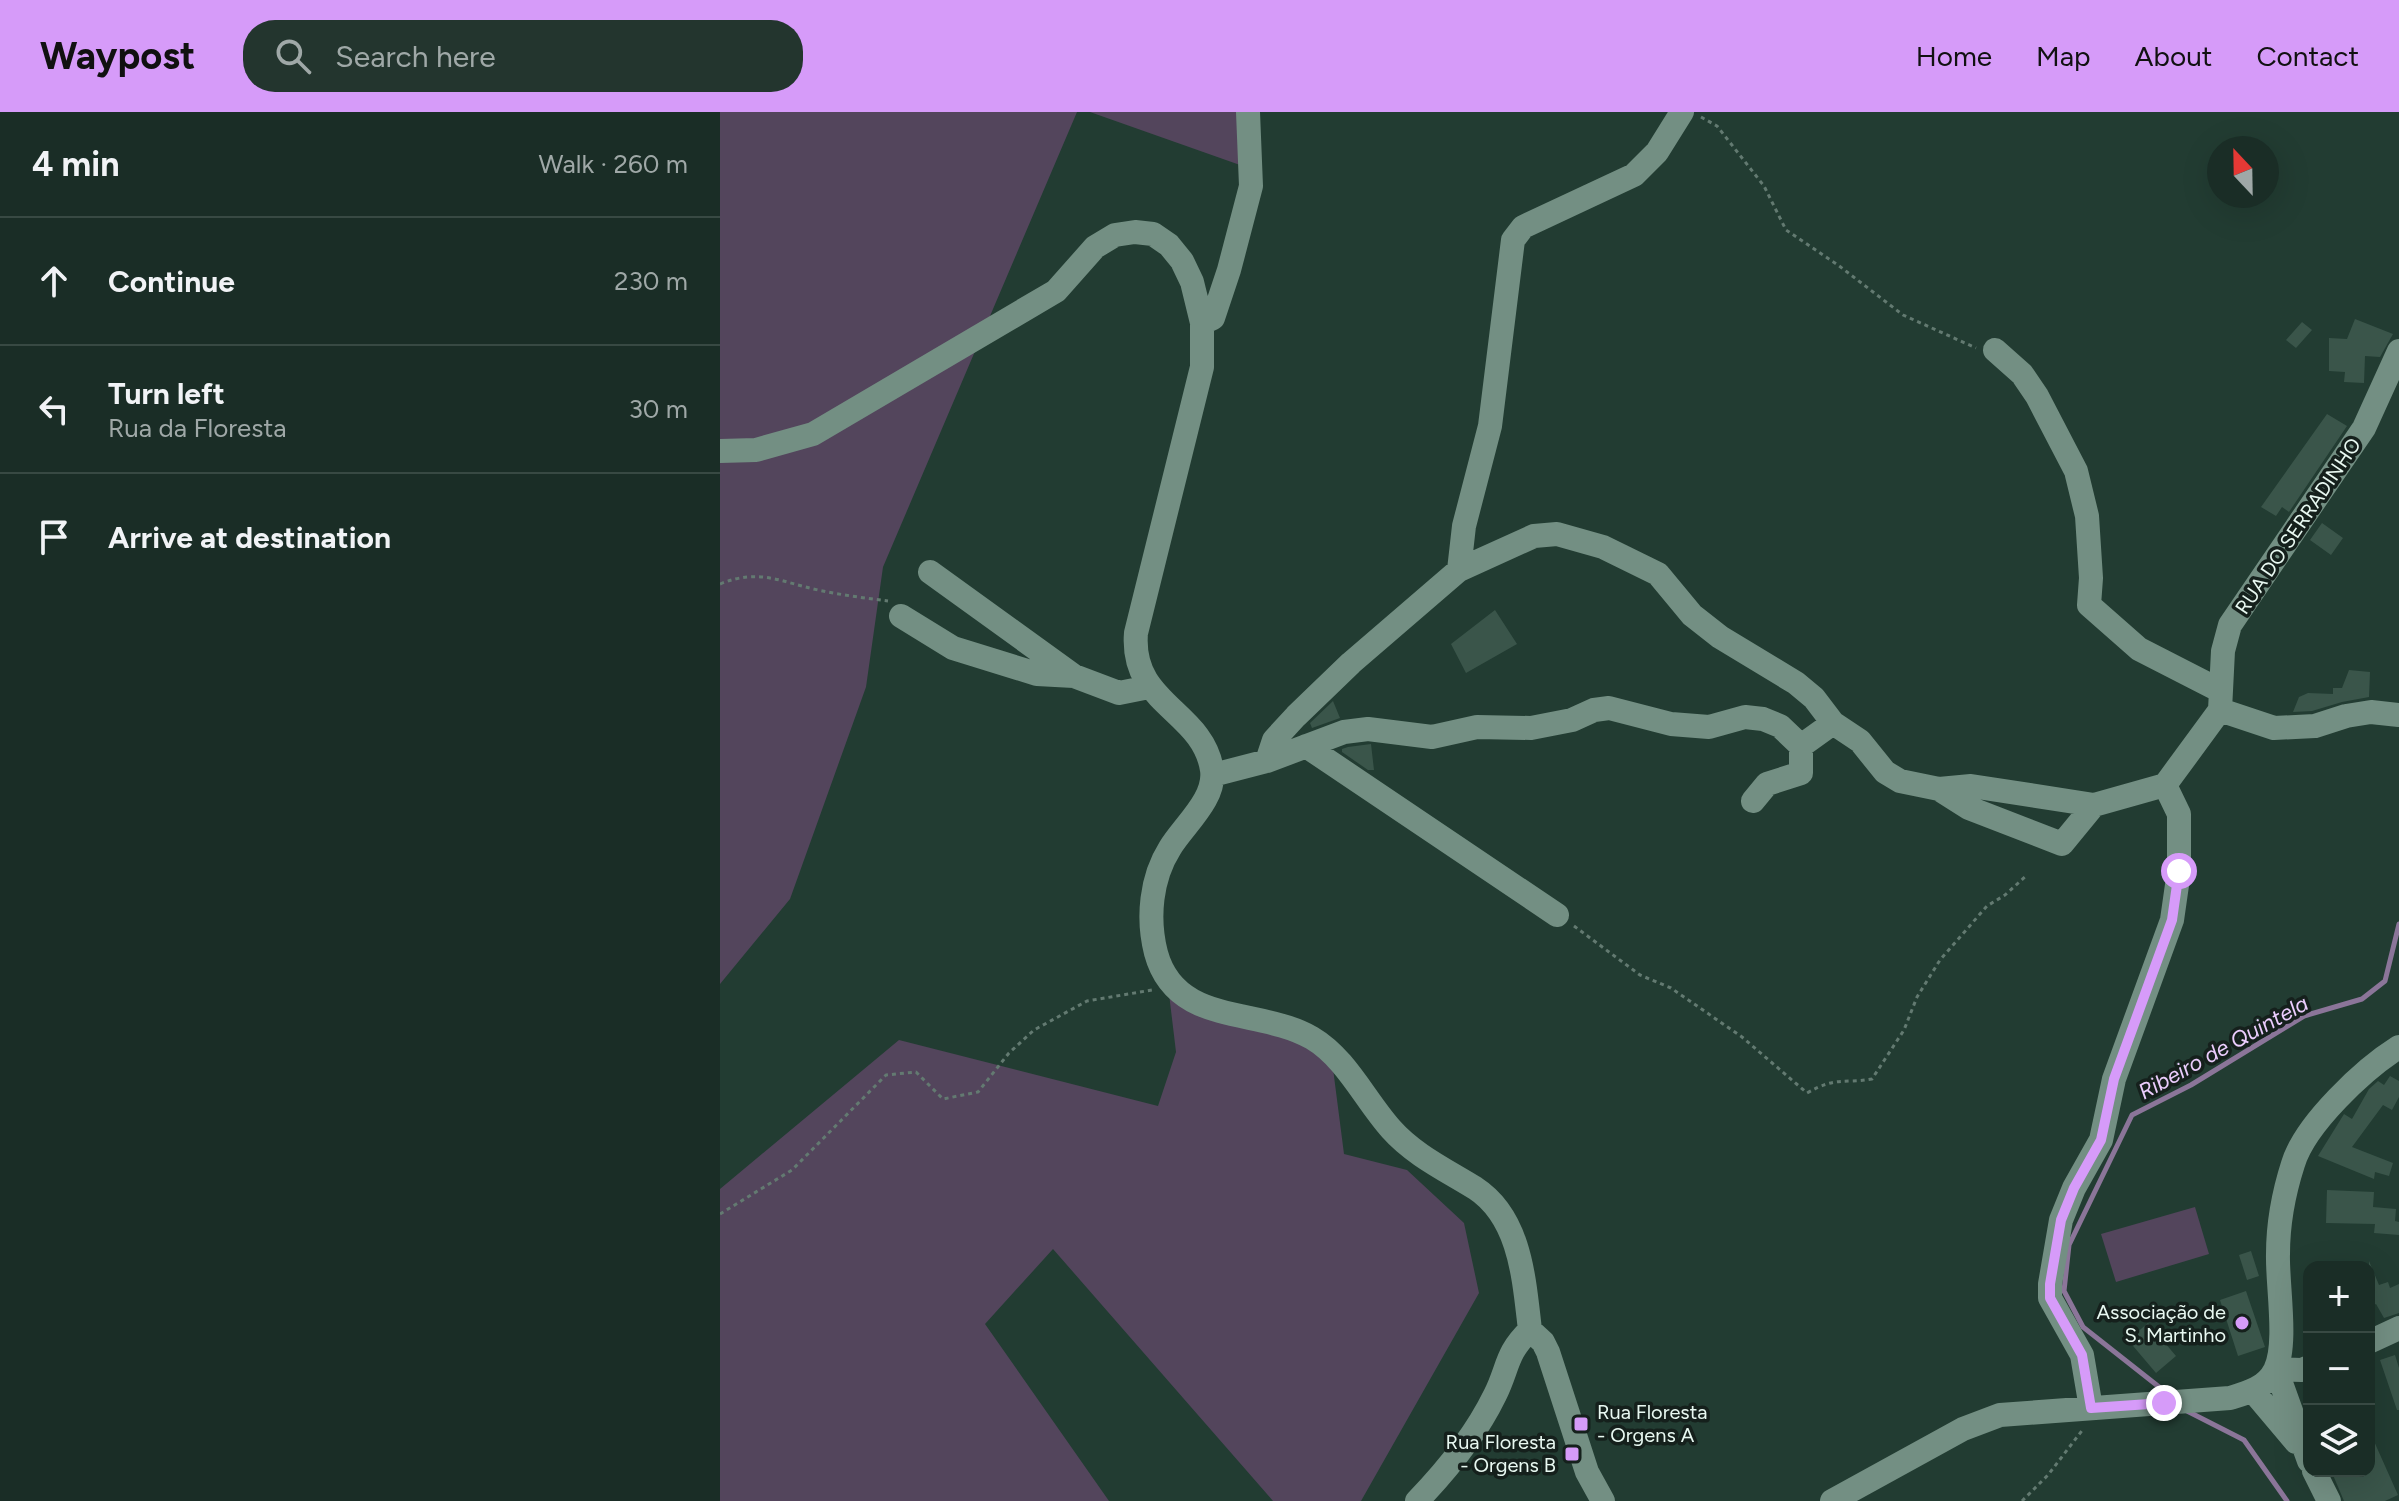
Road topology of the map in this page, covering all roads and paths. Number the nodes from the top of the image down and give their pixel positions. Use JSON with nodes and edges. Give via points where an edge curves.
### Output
{"nodes":[{"id":1,"x":1248,"y":112,"type":"edge"},
{"id":2,"x":1682,"y":112,"type":"edge"},
{"id":3,"x":1693,"y":112,"type":"edge"},
{"id":4,"x":1202,"y":323,"type":"junction"},
{"id":5,"x":1995,"y":350,"type":"joint"},
{"id":6,"x":2399,"y":351,"type":"edge"},
{"id":7,"x":720,"y":451,"type":"edge"},
{"id":8,"x":1459,"y":570,"type":"junction"},
{"id":9,"x":930,"y":572,"type":"dead end"},
{"id":10,"x":720,"y":584,"type":"edge"},
{"id":11,"x":901,"y":616,"type":"joint"},
{"id":12,"x":1074,"y":676,"type":"junction"},
{"id":13,"x":1149,"y":687,"type":"junction"},
{"id":14,"x":2220,"y":700,"type":"junction"},
{"id":15,"x":2399,"y":715,"type":"edge"},
{"id":16,"x":1833,"y":723,"type":"junction"},
{"id":17,"x":1306,"y":746,"type":"junction"},
{"id":18,"x":1801,"y":746,"type":"junction"},
{"id":19,"x":1267,"y":761,"type":"junction"},
{"id":20,"x":1213,"y":775,"type":"junction"},
{"id":21,"x":2165,"y":785,"type":"junction"},
{"id":22,"x":1939,"y":789,"type":"junction"},
{"id":23,"x":1753,"y":801,"type":"dead end"},
{"id":24,"x":2094,"y":805,"type":"junction"},
{"id":25,"x":2026,"y":876,"type":"dead end"},
{"id":26,"x":1557,"y":915,"type":"joint"},
{"id":27,"x":1173,"y":987,"type":"junction"},
{"id":28,"x":2399,"y":1047,"type":"edge"},
{"id":29,"x":720,"y":1214,"type":"edge"},
{"id":30,"x":2399,"y":1328,"type":"edge"},
{"id":31,"x":1530,"y":1330,"type":"junction"},
{"id":32,"x":2375,"y":1339,"type":"edge"},
{"id":33,"x":2276,"y":1369,"type":"junction"},
{"id":34,"x":2303,"y":1370,"type":"edge"},
{"id":35,"x":2253,"y":1391,"type":"junction"},
{"id":36,"x":2091,"y":1408,"type":"junction"},
{"id":37,"x":2303,"y":1445,"type":"edge"},
{"id":38,"x":2303,"y":1454,"type":"edge"},
{"id":39,"x":2317,"y":1477,"type":"edge"},
{"id":40,"x":1417,"y":1501,"type":"edge"},
{"id":41,"x":1603,"y":1501,"type":"edge"},
{"id":42,"x":1832,"y":1501,"type":"edge"},
{"id":43,"x":2022,"y":1501,"type":"edge"},
{"id":44,"x":2329,"y":1501,"type":"edge"}],
"edges":[{"from":1,"to":4,"type":"street","via":[[1251,186],[1213,318]]},
{"from":2,"to":8,"type":"street","via":[[1657,152],[1634,175],[1523,227],[1513,240],[1490,426],[1464,526]]},
{"from":3,"to":5,"type":"path","via":[[1717,126],[1755,173],[1786,230],[1903,315],[1972,347]]},
{"from":4,"to":7,"type":"street","via":[[1192,282],[1169,245],[1153,234],[1115,235],[1095,247],[1056,291],[813,434],[756,450]]},
{"from":4,"to":13,"type":"street","via":[[1202,367],[1136,633],[1134,652]]},
{"from":5,"to":14,"type":"street","via":[[2037,396],[2076,471],[2087,516],[2089,605],[2139,649]]},
{"from":6,"to":14,"type":"street","name":"RUA DO SERRADINHO","via":[[2364,428],[2230,625]]},
{"from":8,"to":16,"type":"street","via":[[1534,536],[1557,534],[1603,547],[1658,574],[1692,615],[1796,683]]},
{"from":8,"to":19,"type":"street","via":[[1296,716],[1274,740]]},
{"from":9,"to":12,"type":"street"},
{"from":10,"to":11,"type":"path","via":[[740,576],[775,577],[890,602]]},
{"from":11,"to":12,"type":"street","via":[[953,648],[1037,674]]},
{"from":12,"to":13,"type":"street","via":[[1119,693]]},
{"from":13,"to":20,"type":"street","via":[[1200,737]]},
{"from":14,"to":15,"type":"street","via":[[2274,728],[2315,726],[2371,712]]},
{"from":14,"to":21,"type":"street"},
{"from":16,"to":18,"type":"street"},
{"from":16,"to":22,"type":"street","via":[[1860,741],[1885,772],[1900,781]]},
{"from":17,"to":18,"type":"street","via":[[1368,729],[1432,737],[1477,727],[1531,728],[1609,708],[1671,724],[1709,727],[1745,717],[1763,719],[1780,726]]},
{"from":17,"to":19,"type":"street"},
{"from":17,"to":26,"type":"street"},
{"from":18,"to":23,"type":"street","via":[[1801,773],[1767,784]]},
{"from":19,"to":20,"type":"street"},
{"from":20,"to":27,"type":"street","via":[[1209,793],[1168,850],[1153,894],[1156,953]]},
{"from":21,"to":24,"type":"street"},
{"from":21,"to":36,"type":"street","via":[[2179,814],[2172,920],[2114,1079],[2101,1140],[2061,1220],[2050,1284],[2053,1306],[2082,1355]]},
{"from":22,"to":24,"type":"street","via":[[1971,786]]},
{"from":22,"to":24,"type":"street","via":[[1969,808],[2062,844]]},
{"from":25,"to":26,"type":"path","via":[[1987,906],[1940,960],[1872,1079],[1841,1079],[1807,1093],[1742,1037],[1671,988],[1640,975]]},
{"from":27,"to":29,"type":"path","via":[[1087,1001],[1034,1030],[978,1092],[943,1099],[916,1072],[886,1075],[792,1170]]},
{"from":27,"to":31,"type":"street","via":[[1203,1007],[1312,1038],[1331,1053],[1391,1130],[1479,1191],[1499,1212],[1521,1256]]},
{"from":28,"to":33,"type":"street","via":[[2329,1109],[2306,1135],[2294,1161],[2278,1253],[2281,1351]]},
{"from":30,"to":32,"type":"street"},
{"from":31,"to":40,"type":"street","via":[[1514,1346],[1476,1430]]},
{"from":31,"to":41,"type":"street","via":[[1548,1352],[1587,1472]]},
{"from":33,"to":34,"type":"street"},
{"from":33,"to":35,"type":"street"},
{"from":33,"to":37,"type":"street"},
{"from":35,"to":36,"type":"street","via":[[2230,1398]]},
{"from":35,"to":38,"type":"street"},
{"from":36,"to":42,"type":"street","via":[[2000,1415],[1963,1429]]},
{"from":36,"to":43,"type":"path","via":[[2072,1447]]},
{"from":39,"to":44,"type":"street"}]}
